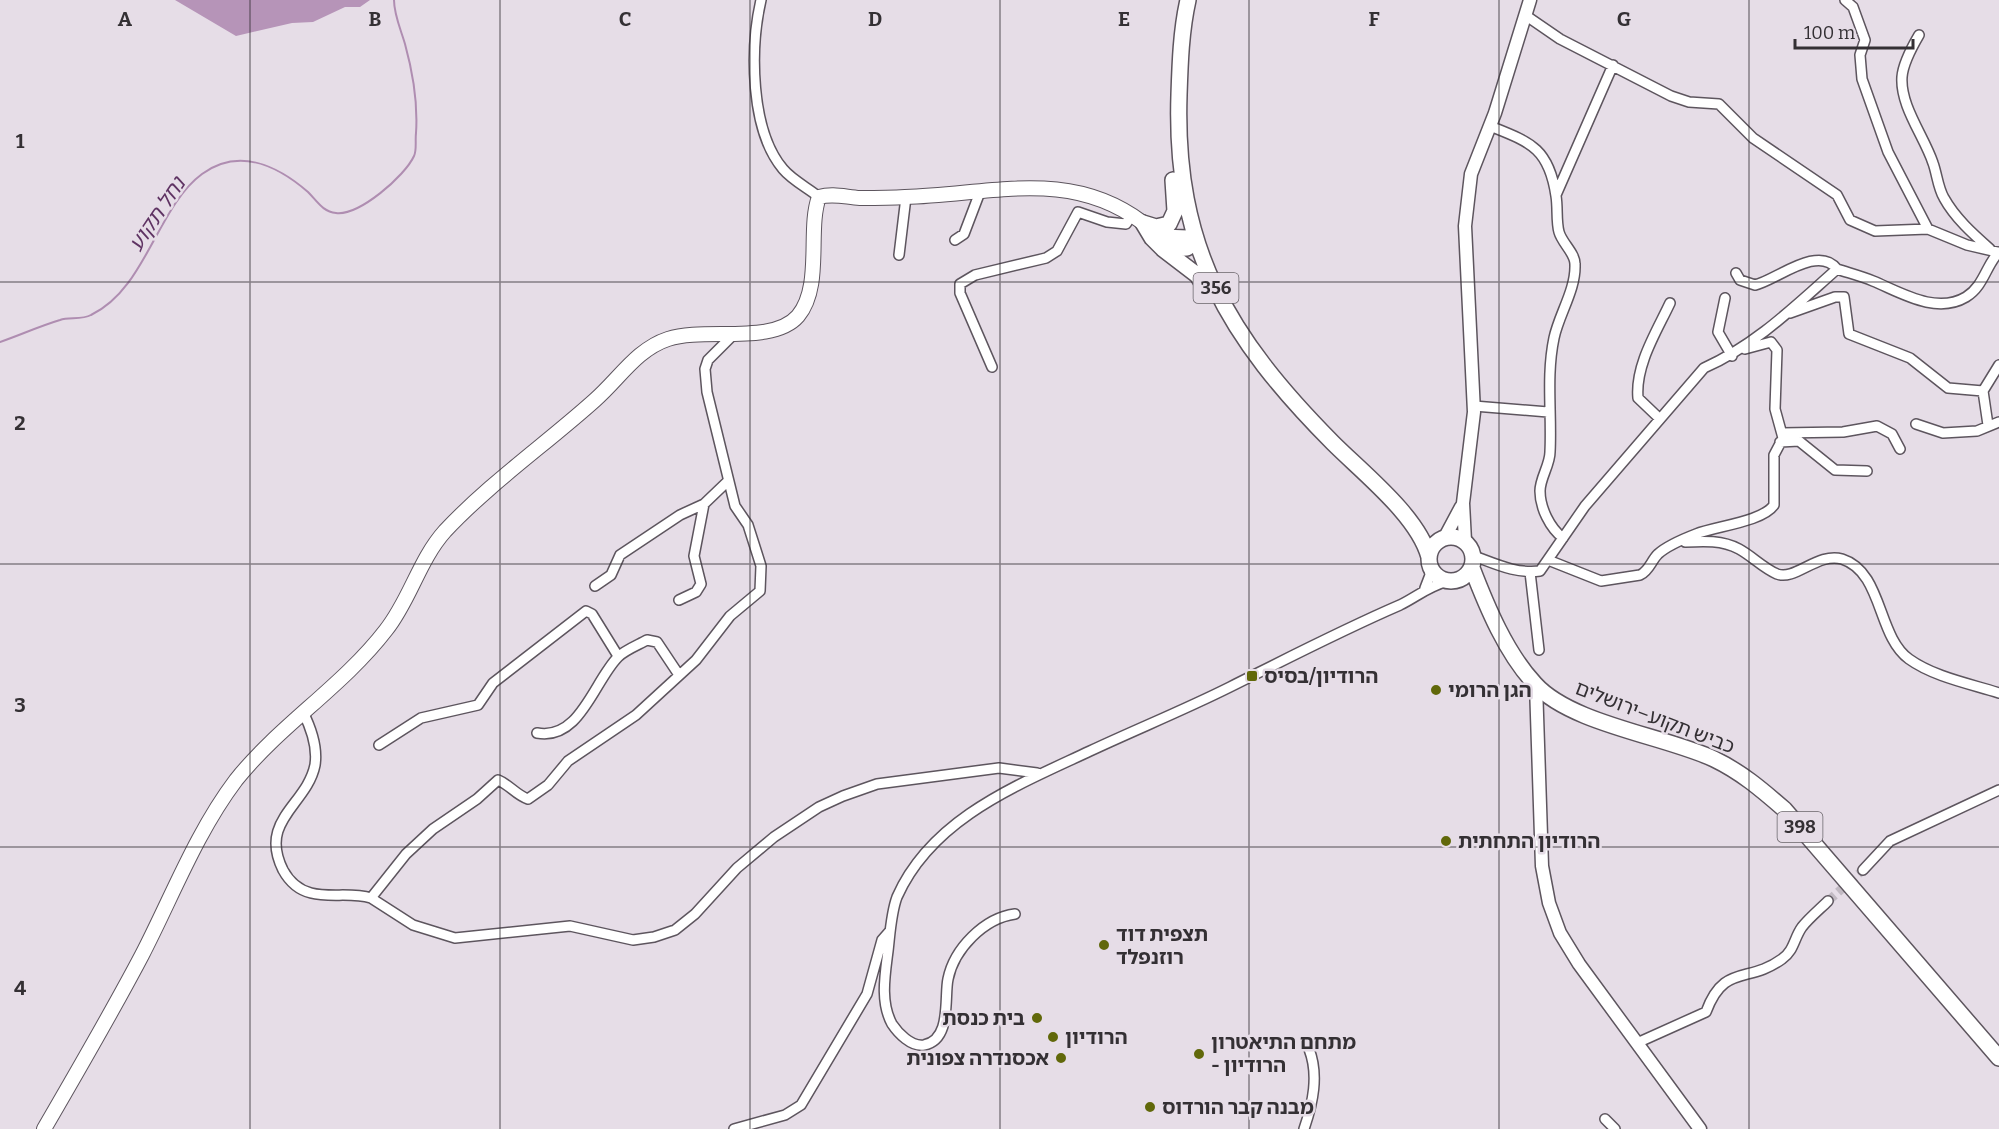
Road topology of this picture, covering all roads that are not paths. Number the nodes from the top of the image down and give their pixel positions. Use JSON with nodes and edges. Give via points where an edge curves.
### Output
{"nodes":[{"id":1,"x":762,"y":0,"type":"edge"},
{"id":2,"x":1188,"y":0,"type":"edge"},
{"id":3,"x":1530,"y":0,"type":"edge"},
{"id":4,"x":1845,"y":0,"type":"edge"},
{"id":5,"x":1525,"y":15,"type":"junction"},
{"id":6,"x":1919,"y":35,"type":"dead end"},
{"id":7,"x":1180,"y":63,"type":"junction"},
{"id":8,"x":1613,"y":66,"type":"junction"},
{"id":9,"x":1490,"y":126,"type":"junction"},
{"id":10,"x":980,"y":192,"type":"junction"},
{"id":11,"x":1556,"y":195,"type":"junction"},
{"id":12,"x":819,"y":197,"type":"junction"},
{"id":13,"x":906,"y":197,"type":"junction"},
{"id":14,"x":1137,"y":219,"type":"junction"},
{"id":15,"x":1928,"y":229,"type":"junction"},
{"id":16,"x":955,"y":240,"type":"dead end"},
{"id":17,"x":1195,"y":242,"type":"junction"},
{"id":18,"x":1163,"y":249,"type":"junction"},
{"id":19,"x":1996,"y":252,"type":"edge"},
{"id":20,"x":899,"y":255,"type":"dead end"},
{"id":21,"x":1837,"y":269,"type":"junction"},
{"id":22,"x":1736,"y":273,"type":"dead end"},
{"id":23,"x":1725,"y":298,"type":"dead end"},
{"id":24,"x":1670,"y":303,"type":"dead end"},
{"id":25,"x":1785,"y":315,"type":"junction"},
{"id":26,"x":735,"y":333,"type":"junction"},
{"id":27,"x":1251,"y":348,"type":"junction"},
{"id":28,"x":1736,"y":353,"type":"junction"},
{"id":29,"x":1999,"y":365,"type":"edge"},
{"id":30,"x":992,"y":367,"type":"dead end"},
{"id":31,"x":1983,"y":391,"type":"junction"},
{"id":32,"x":1474,"y":406,"type":"junction"},
{"id":33,"x":1548,"y":412,"type":"junction"},
{"id":34,"x":1660,"y":419,"type":"junction"},
{"id":35,"x":1999,"y":422,"type":"edge"},
{"id":36,"x":1916,"y":424,"type":"dead end"},
{"id":37,"x":1988,"y":425,"type":"junction"},
{"id":38,"x":1781,"y":437,"type":"junction"},
{"id":39,"x":1900,"y":448,"type":"dead end"},
{"id":40,"x":1867,"y":471,"type":"dead end"},
{"id":41,"x":728,"y":482,"type":"junction"},
{"id":42,"x":1463,"y":503,"type":"junction"},
{"id":43,"x":704,"y":504,"type":"junction"},
{"id":44,"x":1403,"y":514,"type":"junction"},
{"id":45,"x":1445,"y":537,"type":"junction"},
{"id":46,"x":1563,"y":538,"type":"junction"},
{"id":47,"x":1465,"y":541,"type":"junction"},
{"id":48,"x":1680,"y":542,"type":"junction"},
{"id":49,"x":1548,"y":560,"type":"junction"},
{"id":50,"x":1429,"y":561,"type":"junction"},
{"id":51,"x":1464,"y":571,"type":"junction"},
{"id":52,"x":1530,"y":572,"type":"junction"},
{"id":53,"x":595,"y":586,"type":"dead end"},
{"id":54,"x":1425,"y":588,"type":"junction"},
{"id":55,"x":679,"y":600,"type":"dead end"},
{"id":56,"x":1539,"y":650,"type":"dead end"},
{"id":57,"x":618,"y":656,"type":"junction"},
{"id":58,"x":680,"y":675,"type":"junction"},
{"id":59,"x":1536,"y":685,"type":"junction"},
{"id":60,"x":1999,"y":693,"type":"edge"},
{"id":61,"x":303,"y":711,"type":"junction"},
{"id":62,"x":537,"y":733,"type":"dead end"},
{"id":63,"x":379,"y":745,"type":"dead end"},
{"id":64,"x":1037,"y":773,"type":"junction"},
{"id":65,"x":1999,"y":790,"type":"edge"},
{"id":66,"x":1863,"y":870,"type":"tunnel mouth"},
{"id":67,"x":371,"y":898,"type":"junction"},
{"id":68,"x":1828,"y":901,"type":"tunnel mouth"},
{"id":69,"x":1015,"y":914,"type":"dead end"},
{"id":70,"x":891,"y":930,"type":"junction"},
{"id":71,"x":1637,"y":1043,"type":"junction"},
{"id":72,"x":1308,"y":1048,"type":"dead end"},
{"id":73,"x":1999,"y":1058,"type":"edge"},
{"id":74,"x":1605,"y":1119,"type":"dead end"},
{"id":75,"x":44,"y":1129,"type":"edge"},
{"id":76,"x":734,"y":1129,"type":"edge"},
{"id":77,"x":1304,"y":1129,"type":"edge"},
{"id":78,"x":1615,"y":1129,"type":"edge"},
{"id":79,"x":1700,"y":1129,"type":"edge"}],
"edges":[{"from":1,"to":12,"type":"street","via":[[755,25],[756,83],[764,136],[783,170]]},
{"from":2,"to":7,"type":"main road","number":"356"},
{"from":3,"to":5,"type":"street"},
{"from":4,"to":15,"type":"street","via":[[1853,7],[1864,40],[1860,55],[1862,79],[1888,152]]},
{"from":5,"to":8,"type":"street","via":[[1560,39]]},
{"from":5,"to":9,"type":"street"},
{"from":6,"to":19,"type":"street","via":[[1902,77],[1909,109],[1933,162],[1943,197],[1964,226]]},
{"from":7,"to":14,"type":"main road","via":[[1171,78],[1169,120],[1175,211],[1169,224],[1156,227]]},
{"from":7,"to":17,"type":"main road","number":"356","via":[[1178,152]]},
{"from":8,"to":11,"type":"street"},
{"from":8,"to":15,"type":"street","via":[[1671,96],[1719,104],[1753,138],[1838,195],[1850,220],[1875,231]]},
{"from":9,"to":11,"type":"street","via":[[1541,152]]},
{"from":9,"to":32,"type":"street","via":[[1471,174],[1465,226]]},
{"from":10,"to":13,"type":"main road"},
{"from":10,"to":14,"type":"main road","via":[[1017,187],[1081,193],[1102,198]]},
{"from":10,"to":16,"type":"street","via":[[964,234]]},
{"from":11,"to":33,"type":"street","via":[[1559,234],[1576,263],[1554,337]]},
{"from":12,"to":13,"type":"main road"},
{"from":12,"to":26,"type":"main road","via":[[814,209],[813,268],[801,313],[789,325]]},
{"from":13,"to":20,"type":"street"},
{"from":14,"to":17,"type":"main road","via":[[1163,237]]},
{"from":14,"to":18,"type":"main road"},
{"from":14,"to":30,"type":"street","via":[[1126,224],[1107,222],[1078,212],[1057,251],[1046,258],[975,275],[960,284],[960,293]]},
{"from":15,"to":19,"type":"street"},
{"from":17,"to":18,"type":"main road","via":[[1186,248]]},
{"from":17,"to":27,"type":"main road","number":"356","via":[[1213,283]]},
{"from":18,"to":27,"type":"main road","via":[[1197,275],[1237,339]]},
{"from":19,"to":21,"type":"street","via":[[1982,282],[1966,297],[1945,302],[1924,302]]},
{"from":21,"to":22,"type":"street","via":[[1828,263],[1797,263],[1755,285],[1740,280]]},
{"from":21,"to":25,"type":"street"},
{"from":23,"to":28,"type":"street","via":[[1718,332]]},
{"from":24,"to":34,"type":"street","via":[[1646,354],[1637,387],[1638,398]]},
{"from":25,"to":28,"type":"street","via":[[1767,333]]},
{"from":25,"to":31,"type":"street","via":[[1844,297],[1849,334],[1910,358],[1948,388]]},
{"from":26,"to":41,"type":"street","via":[[708,360],[705,369]]},
{"from":26,"to":61,"type":"main road","via":[[669,338],[629,364],[599,397],[448,528],[386,631]]},
{"from":27,"to":44,"type":"main road","number":"356","via":[[1294,403]]},
{"from":28,"to":34,"type":"street","via":[[1704,368]]},
{"from":28,"to":38,"type":"street","via":[[1771,342],[1776,345],[1775,409]]},
{"from":29,"to":31,"type":"street"},
{"from":31,"to":37,"type":"street"},
{"from":32,"to":33,"type":"street"},
{"from":32,"to":42,"type":"street"},
{"from":33,"to":46,"type":"street","via":[[1551,451],[1540,488],[1542,504],[1554,531]]},
{"from":34,"to":46,"type":"street","via":[[1585,506]]},
{"from":35,"to":37,"type":"street"},
{"from":36,"to":37,"type":"street","via":[[1943,433],[1977,431]]},
{"from":38,"to":39,"type":"street","via":[[1876,426],[1892,434]]},
{"from":38,"to":40,"type":"street","via":[[1799,441],[1836,470]]},
{"from":38,"to":48,"type":"street","via":[[1774,455],[1771,509]]},
{"from":41,"to":43,"type":"street"},
{"from":41,"to":58,"type":"street","via":[[761,566],[760,591],[730,616]]},
{"from":42,"to":45,"type":"street"},
{"from":42,"to":47,"type":"street"},
{"from":43,"to":53,"type":"street","via":[[680,515],[620,555],[611,575]]},
{"from":43,"to":55,"type":"street","via":[[694,556],[701,584],[696,592]]},
{"from":44,"to":45,"type":"main road","number":"356","via":[[1432,534]]},
{"from":44,"to":50,"type":"main road","number":"356","via":[[1426,548]]},
{"from":45,"to":47,"type":"main road"},
{"from":45,"to":50,"type":"main road","via":[[1434,544]]},
{"from":46,"to":49,"type":"street"},
{"from":47,"to":51,"type":"main road"},
{"from":48,"to":49,"type":"street","via":[[1661,552],[1640,575],[1609,580],[1591,578]]},
{"from":48,"to":60,"type":"street","via":[[1716,541],[1738,548],[1787,576],[1823,559],[1842,559],[1865,578],[1893,638],[1908,659]]},
{"from":49,"to":52,"type":"street","via":[[1540,571]]},
{"from":50,"to":51,"type":"main road","via":[[1437,576]]},
{"from":50,"to":54,"type":"street","via":[[1430,575]]},
{"from":51,"to":52,"type":"street"},
{"from":51,"to":54,"type":"street"},
{"from":51,"to":59,"type":"main road","name":"כביש תקוע–ירושלים","number":"398"},
{"from":52,"to":56,"type":"street"},
{"from":54,"to":64,"type":"street","via":[[1403,603],[1227,688]]},
{"from":57,"to":58,"type":"street","via":[[646,640],[657,642]]},
{"from":57,"to":62,"type":"street","via":[[567,727]]},
{"from":57,"to":63,"type":"street","via":[[592,614],[586,611],[493,683],[478,705],[421,718]]},
{"from":58,"to":67,"type":"street","via":[[636,715],[568,761],[537,794],[528,799],[519,796],[498,780],[406,854]]},
{"from":59,"to":71,"type":"street","via":[[1542,866],[1549,903],[1560,933],[1579,964]]},
{"from":59,"to":73,"type":"main road","name":"כביש תקוע–ירושלים","number":"398","via":[[1563,705],[1712,758],[1747,776],[1784,809]]},
{"from":61,"to":67,"type":"street","via":[[313,734],[315,765],[278,828],[279,862],[293,884],[310,893]]},
{"from":61,"to":75,"type":"main road","via":[[238,778],[213,814],[140,959]]},
{"from":64,"to":67,"type":"street","via":[[999,768],[877,784],[843,796],[774,837],[737,868],[695,914],[675,930],[654,937],[633,940],[570,926],[455,938],[413,925]]},
{"from":64,"to":70,"type":"street","via":[[941,836],[915,867],[897,899]]},
{"from":65,"to":66,"type":"street","via":[[1890,841]]},
{"from":68,"to":71,"type":"street","via":[[1801,928],[1784,958],[1723,983],[1716,988],[1706,1012]]},
{"from":69,"to":70,"type":"street","via":[[989,922],[957,956],[948,980],[944,1022],[937,1035],[924,1045],[899,1033],[886,1009],[884,982]]},
{"from":70,"to":76,"type":"street","via":[[882,940],[867,994],[801,1105],[785,1115]]},
{"from":71,"to":79,"type":"street"},
{"from":72,"to":77,"type":"street","via":[[1315,1074]]},
{"from":74,"to":78,"type":"street"}]}
